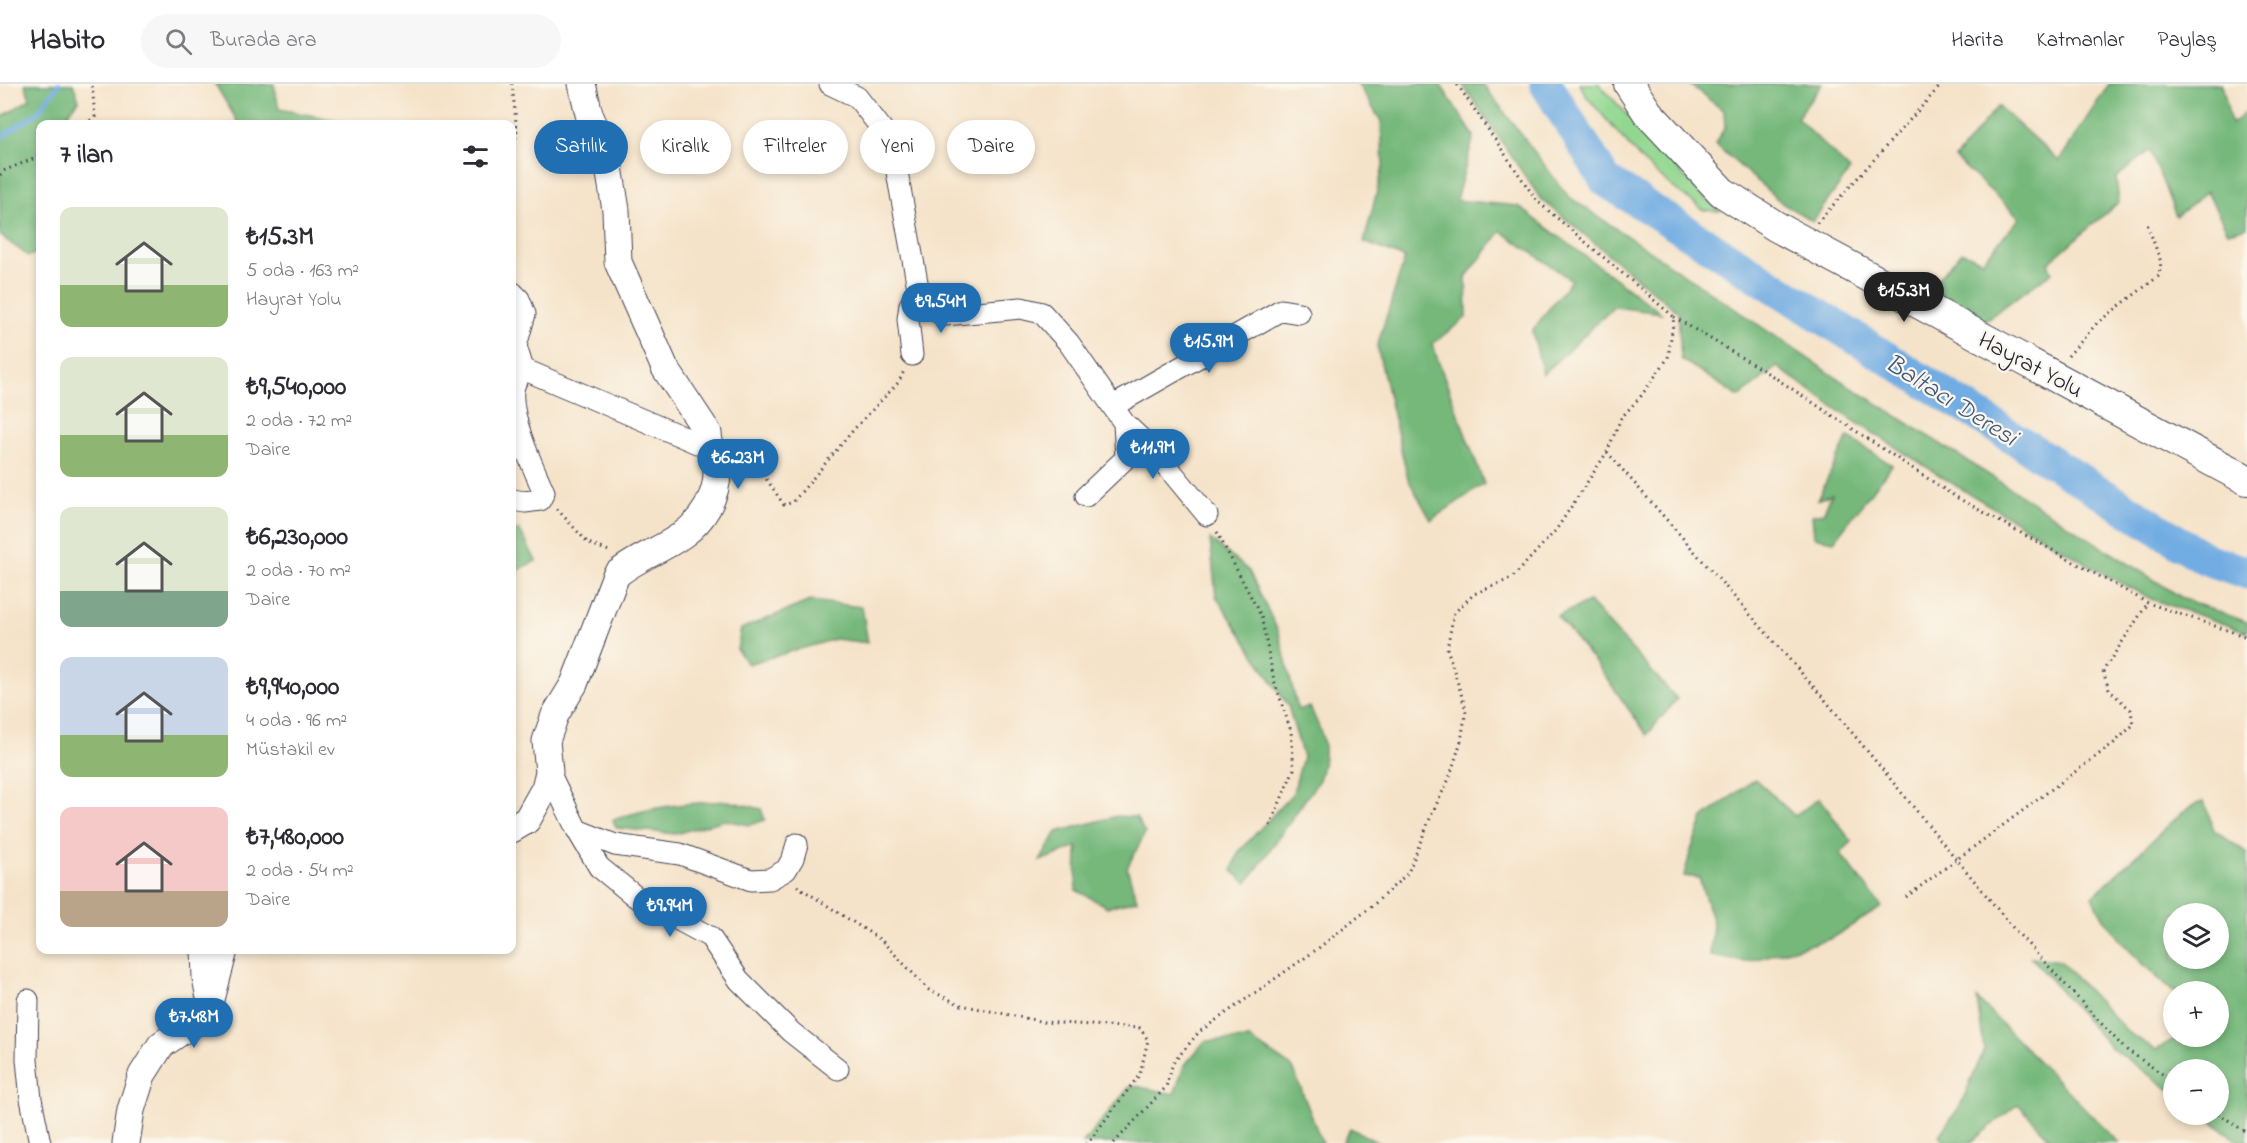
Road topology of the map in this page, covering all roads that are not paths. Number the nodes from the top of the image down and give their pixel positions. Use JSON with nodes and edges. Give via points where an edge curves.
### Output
{"nodes":[{"id":1,"x":582,"y":84,"type":"edge"},
{"id":2,"x":830,"y":84,"type":"edge"},
{"id":3,"x":1629,"y":84,"type":"edge"},
{"id":4,"x":516,"y":296,"type":"edge"},
{"id":5,"x":921,"y":298,"type":"junction"},
{"id":6,"x":1299,"y":313,"type":"dead end"},
{"id":7,"x":516,"y":346,"type":"edge"},
{"id":8,"x":516,"y":346,"type":"edge"},
{"id":9,"x":912,"y":355,"type":"road end"},
{"id":10,"x":523,"y":369,"type":"junction"},
{"id":11,"x":516,"y":382,"type":"edge"},
{"id":12,"x":516,"y":414,"type":"edge"},
{"id":13,"x":1118,"y":414,"type":"junction"},
{"id":14,"x":709,"y":446,"type":"junction"},
{"id":15,"x":2247,"y":480,"type":"edge"},
{"id":16,"x":1086,"y":496,"type":"dead end"},
{"id":17,"x":516,"y":501,"type":"edge"},
{"id":18,"x":1207,"y":515,"type":"road end"},
{"id":19,"x":549,"y":772,"type":"junction"},
{"id":20,"x":516,"y":827,"type":"edge"},
{"id":21,"x":577,"y":830,"type":"junction"},
{"id":22,"x":797,"y":844,"type":"dead end"},
{"id":23,"x":202,"y":954,"type":"edge"},
{"id":24,"x":223,"y":954,"type":"edge"},
{"id":25,"x":28,"y":1000,"type":"dead end"},
{"id":26,"x":209,"y":1007,"type":"junction"},
{"id":27,"x":838,"y":1069,"type":"dead end"},
{"id":28,"x":40,"y":1143,"type":"edge"},
{"id":29,"x":126,"y":1143,"type":"edge"}],
"edges":[{"from":1,"to":14,"type":"street","via":[[589,114],[607,155],[616,210],[618,262],[665,368],[708,433]]},
{"from":2,"to":5,"type":"street","via":[[857,97],[881,128],[896,161]]},
{"from":3,"to":15,"type":"main road","name":"Hayrat Yolu","via":[[1648,113],[1722,192],[1801,240]]},
{"from":4,"to":8,"type":"street","via":[[525,314]]},
{"from":5,"to":9,"type":"street","via":[[910,305]]},
{"from":5,"to":13,"type":"street","via":[[924,305],[945,315],[1022,308],[1042,313],[1069,343]]},
{"from":6,"to":13,"type":"street","via":[[1281,310]]},
{"from":7,"to":10,"type":"street"},
{"from":10,"to":11,"type":"street"},
{"from":10,"to":14,"type":"street"},
{"from":12,"to":17,"type":"street","via":[[544,492],[540,500]]},
{"from":13,"to":16,"type":"street","via":[[1126,458]]},
{"from":13,"to":18,"type":"street"},
{"from":14,"to":19,"type":"street","via":[[717,471],[713,499],[688,533],[629,563],[616,575],[574,684],[555,715],[546,741]]},
{"from":19,"to":20,"type":"street","via":[[545,788],[527,820]]},
{"from":19,"to":21,"type":"street"},
{"from":21,"to":22,"type":"street","via":[[615,845],[680,854],[751,880],[770,879],[786,870]]},
{"from":21,"to":27,"type":"street","via":[[599,867],[636,897],[710,937],[740,980],[791,1032]]},
{"from":23,"to":26,"type":"street"},
{"from":24,"to":26,"type":"street"},
{"from":25,"to":28,"type":"street","via":[[27,1059]]},
{"from":26,"to":29,"type":"street","via":[[202,1017],[161,1045],[142,1075]]}]}
